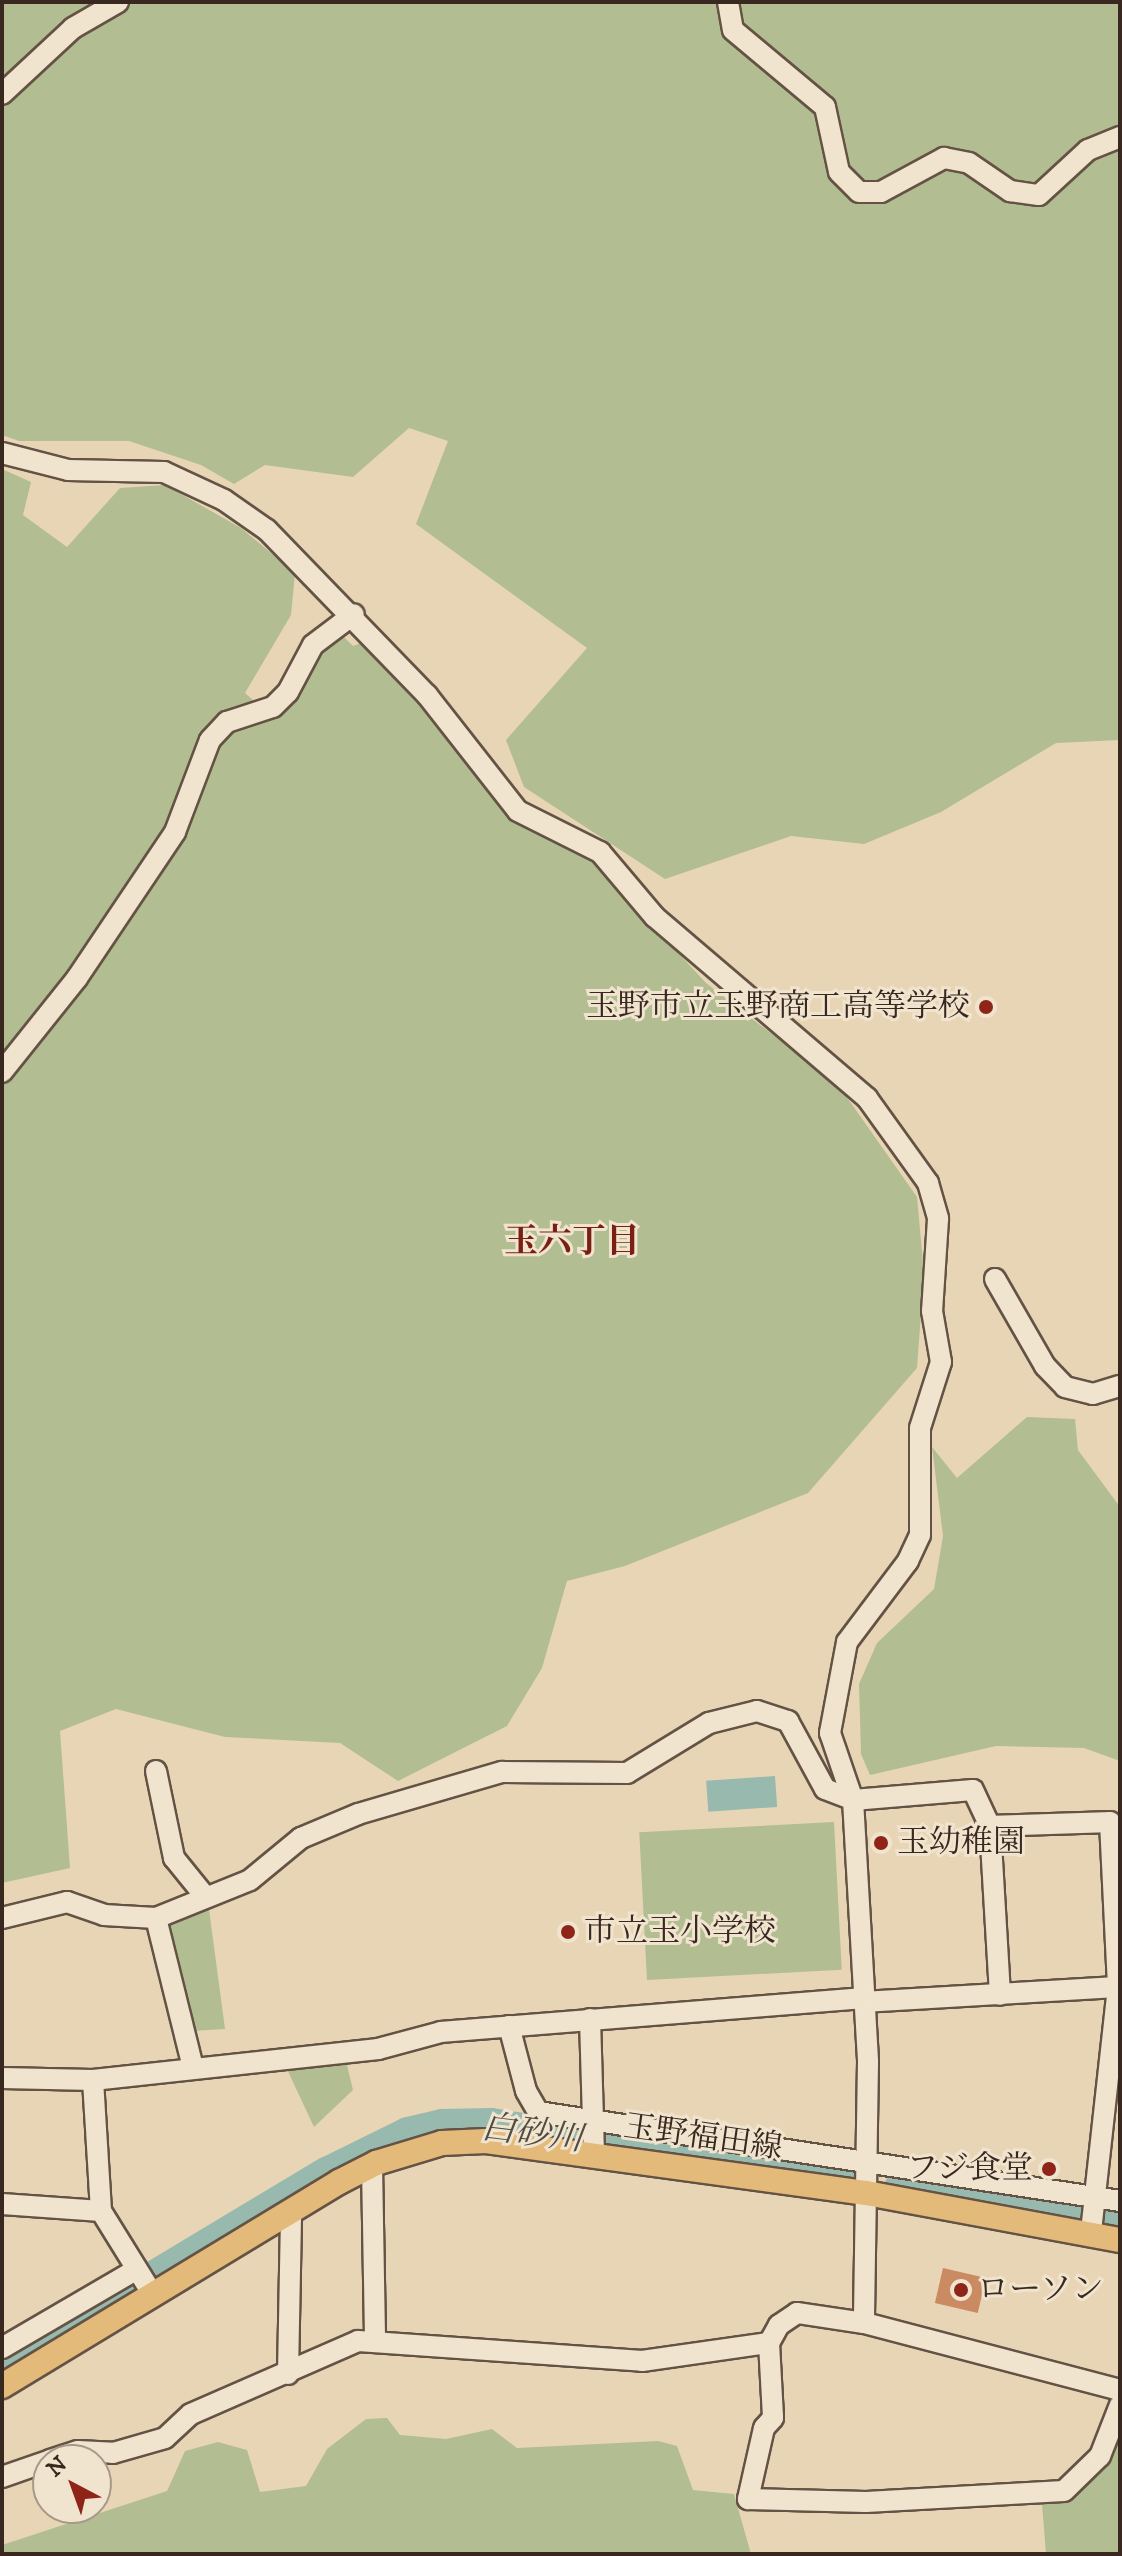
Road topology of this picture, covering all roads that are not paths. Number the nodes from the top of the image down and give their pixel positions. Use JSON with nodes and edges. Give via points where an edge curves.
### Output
{"nodes":[{"id":1,"x":118,"y":2,"type":"edge"},
{"id":2,"x":728,"y":2,"type":"edge"},
{"id":3,"x":2,"y":94,"type":"edge"},
{"id":4,"x":1120,"y":137,"type":"edge"},
{"id":5,"x":2,"y":453,"type":"edge"},
{"id":6,"x":354,"y":614,"type":"junction"},
{"id":7,"x":2,"y":1072,"type":"edge"},
{"id":8,"x":995,"y":1279,"type":"dead end"},
{"id":9,"x":1120,"y":1386,"type":"edge"},
{"id":10,"x":156,"y":1771,"type":"dead end"},
{"id":11,"x":853,"y":1800,"type":"junction"},
{"id":12,"x":990,"y":1826,"type":"junction"},
{"id":13,"x":1116,"y":1843,"type":"edge"},
{"id":14,"x":204,"y":1895,"type":"junction"},
{"id":15,"x":2,"y":1918,"type":"edge"},
{"id":16,"x":156,"y":1918,"type":"junction"},
{"id":17,"x":1119,"y":1987,"type":"edge"},
{"id":18,"x":1000,"y":1995,"type":"junction"},
{"id":19,"x":864,"y":2000,"type":"junction"},
{"id":20,"x":590,"y":2019,"type":"junction"},
{"id":21,"x":509,"y":2026,"type":"junction"},
{"id":22,"x":193,"y":2067,"type":"junction"},
{"id":23,"x":2,"y":2078,"type":"edge"},
{"id":24,"x":93,"y":2080,"type":"junction"},
{"id":25,"x":1113,"y":2122,"type":"edge"},
{"id":26,"x":595,"y":2140,"type":"junction"},
{"id":27,"x":372,"y":2165,"type":"junction"},
{"id":28,"x":866,"y":2177,"type":"junction"},
{"id":29,"x":1096,"y":2200,"type":"junction"},
{"id":30,"x":1120,"y":2201,"type":"edge"},
{"id":31,"x":2,"y":2204,"type":"edge"},
{"id":32,"x":101,"y":2211,"type":"junction"},
{"id":33,"x":291,"y":2211,"type":"junction"},
{"id":34,"x":1091,"y":2230,"type":"junction"},
{"id":35,"x":1120,"y":2240,"type":"edge"},
{"id":36,"x":144,"y":2281,"type":"junction"},
{"id":37,"x":864,"y":2323,"type":"junction"},
{"id":38,"x":375,"y":2341,"type":"junction"},
{"id":39,"x":769,"y":2343,"type":"junction"},
{"id":40,"x":2,"y":2348,"type":"edge"},
{"id":41,"x":288,"y":2374,"type":"junction"},
{"id":42,"x":2,"y":2386,"type":"edge"},
{"id":43,"x":1120,"y":2390,"type":"edge"},
{"id":44,"x":1120,"y":2405,"type":"edge"},
{"id":45,"x":112,"y":2453,"type":"edge"},
{"id":46,"x":32,"y":2466,"type":"edge"},
{"id":47,"x":2,"y":2477,"type":"edge"}],
"edges":[{"from":1,"to":3,"type":"street","via":[[73,28]]},
{"from":2,"to":4,"type":"street","via":[[733,30],[825,107],[839,172],[859,192],[881,192],[944,158],[969,163],[1010,191],[1039,195],[1088,150]]},
{"from":5,"to":6,"type":"street","via":[[68,470],[147,470],[187,480],[267,530]]},
{"from":6,"to":7,"type":"street","via":[[313,645],[273,707],[227,722],[210,740],[175,832],[77,978]]},
{"from":6,"to":11,"type":"street","via":[[518,811],[600,852],[655,917],[867,1098],[928,1183],[938,1219],[932,1311],[941,1362],[920,1428],[920,1535],[842,1656],[830,1733]]},
{"from":8,"to":9,"type":"street","via":[[1045,1366],[1065,1387],[1093,1394]]},
{"from":10,"to":14,"type":"street","via":[[174,1858]]},
{"from":11,"to":12,"type":"street","via":[[967,1787]]},
{"from":11,"to":14,"type":"street","via":[[825,1789],[788,1721],[757,1711],[709,1723],[627,1773],[502,1772],[358,1814],[301,1838],[250,1880]]},
{"from":11,"to":19,"type":"street"},
{"from":12,"to":13,"type":"street","via":[[1110,1822]]},
{"from":12,"to":18,"type":"street"},
{"from":13,"to":17,"type":"street"},
{"from":14,"to":16,"type":"street"},
{"from":15,"to":16,"type":"street","via":[[67,1902],[104,1915]]},
{"from":16,"to":22,"type":"street"},
{"from":17,"to":18,"type":"street"},
{"from":17,"to":25,"type":"street"},
{"from":18,"to":19,"type":"street"},
{"from":19,"to":20,"type":"street"},
{"from":19,"to":28,"type":"street"},
{"from":20,"to":21,"type":"street"},
{"from":20,"to":26,"type":"street"},
{"from":21,"to":22,"type":"street","via":[[441,2032],[365,2051]]},
{"from":21,"to":26,"type":"street","via":[[526,2091],[538,2112]]},
{"from":22,"to":24,"type":"street"},
{"from":23,"to":24,"type":"street"},
{"from":24,"to":32,"type":"street"},
{"from":25,"to":29,"type":"street"},
{"from":26,"to":27,"type":"main road","name":"玉野福田線","via":[[471,2142],[413,2150]]},
{"from":26,"to":28,"type":"main road","name":"玉野福田線"},
{"from":27,"to":33,"type":"main road","name":"玉野福田線"},
{"from":27,"to":38,"type":"street"},
{"from":28,"to":29,"type":"street"},
{"from":28,"to":34,"type":"main road","name":"玉野福田線"},
{"from":28,"to":37,"type":"street"},
{"from":29,"to":30,"type":"street"},
{"from":29,"to":34,"type":"street"},
{"from":31,"to":32,"type":"street"},
{"from":32,"to":36,"type":"street"},
{"from":33,"to":36,"type":"main road","name":"玉野福田線"},
{"from":33,"to":41,"type":"street"},
{"from":34,"to":35,"type":"main road","name":"玉野福田線"},
{"from":36,"to":40,"type":"street"},
{"from":36,"to":42,"type":"main road","name":"玉野福田線"},
{"from":37,"to":39,"type":"street","via":[[797,2313],[779,2325]]},
{"from":37,"to":43,"type":"street"},
{"from":38,"to":39,"type":"street","via":[[642,2361]]},
{"from":38,"to":41,"type":"street","via":[[310,2357]]},
{"from":39,"to":44,"type":"street","via":[[773,2418],[764,2428],[748,2499],[866,2502],[1064,2491],[1100,2456]]},
{"from":41,"to":45,"type":"street","via":[[191,2414],[165,2438]]},
{"from":46,"to":47,"type":"street"}]}
